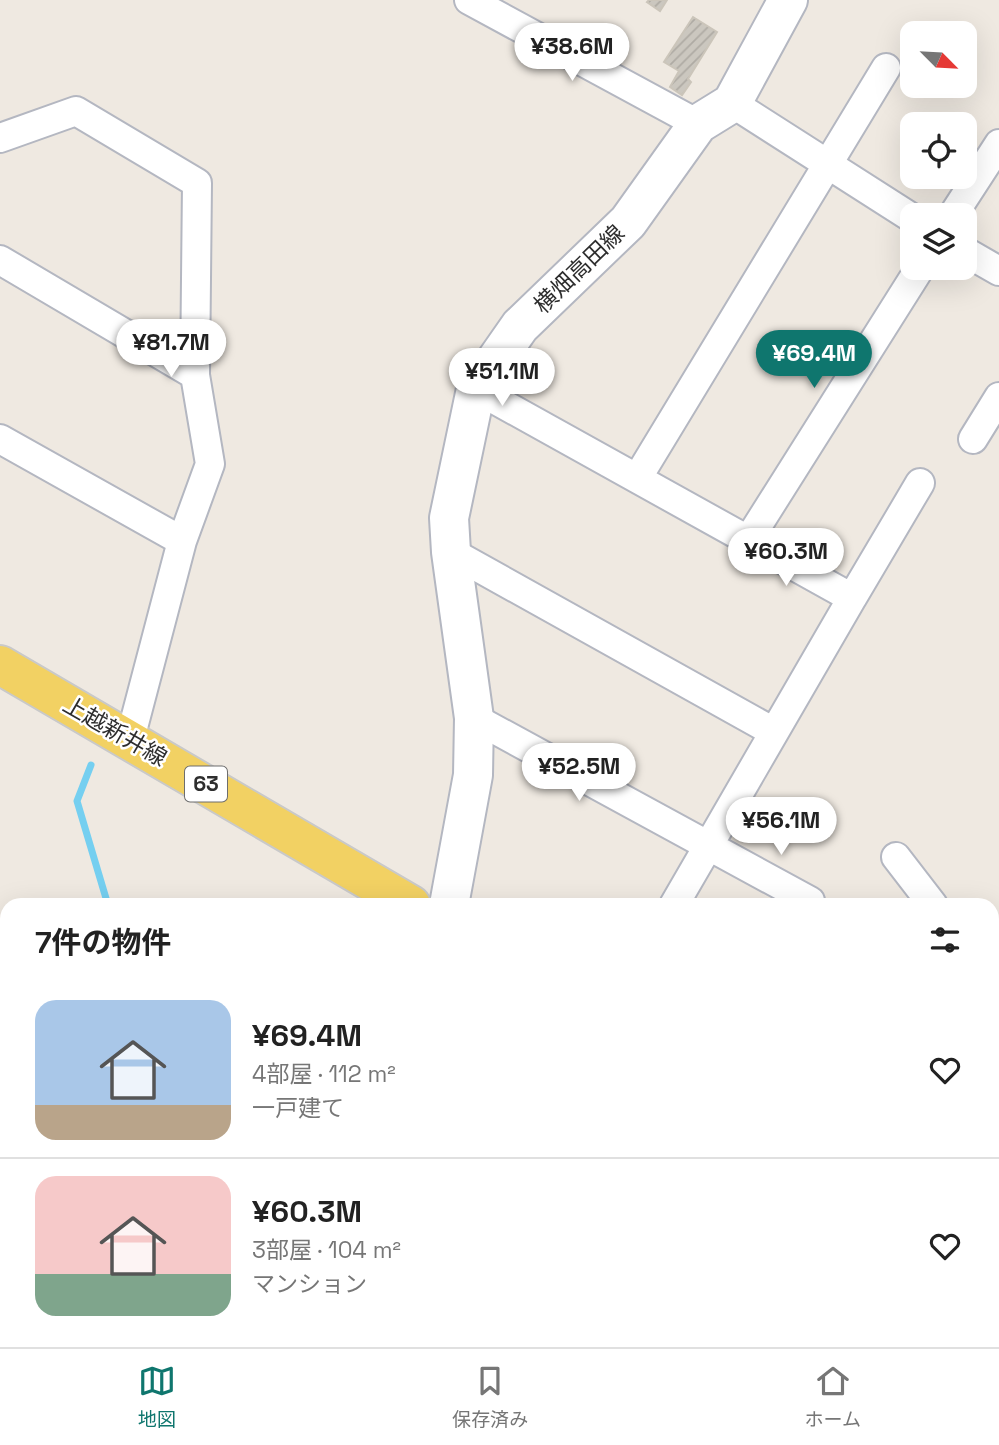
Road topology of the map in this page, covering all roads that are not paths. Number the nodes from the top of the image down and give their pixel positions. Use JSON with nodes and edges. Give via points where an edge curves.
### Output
{"nodes":[{"id":1,"x":469,"y":0,"type":"edge"},
{"id":2,"x":788,"y":0,"type":"edge"},
{"id":3,"x":886,"y":68,"type":"dead end"},
{"id":4,"x":732,"y":103,"type":"junction"},
{"id":5,"x":698,"y":124,"type":"junction"},
{"id":6,"x":0,"y":138,"type":"edge"},
{"id":7,"x":999,"y":144,"type":"edge"},
{"id":8,"x":826,"y":164,"type":"junction"},
{"id":9,"x":961,"y":203,"type":"edge"},
{"id":10,"x":900,"y":210,"type":"edge"},
{"id":11,"x":977,"y":258,"type":"edge"},
{"id":12,"x":0,"y":260,"type":"edge"},
{"id":13,"x":999,"y":271,"type":"edge"},
{"id":14,"x":912,"y":280,"type":"edge"},
{"id":15,"x":195,"y":375,"type":"junction"},
{"id":16,"x":476,"y":389,"type":"junction"},
{"id":17,"x":999,"y":397,"type":"edge"},
{"id":18,"x":0,"y":439,"type":"edge"},
{"id":19,"x":973,"y":439,"type":"dead end"},
{"id":20,"x":638,"y":477,"type":"junction"},
{"id":21,"x":920,"y":483,"type":"dead end"},
{"id":22,"x":749,"y":539,"type":"junction"},
{"id":23,"x":182,"y":541,"type":"junction"},
{"id":24,"x":451,"y":552,"type":"junction"},
{"id":25,"x":852,"y":598,"type":"junction"},
{"id":26,"x":0,"y":665,"type":"edge"},
{"id":27,"x":474,"y":718,"type":"junction"},
{"id":28,"x":772,"y":731,"type":"junction"},
{"id":29,"x":130,"y":739,"type":"junction"},
{"id":30,"x":708,"y":845,"type":"junction"},
{"id":31,"x":896,"y":857,"type":"dead end"},
{"id":32,"x":399,"y":898,"type":"edge"},
{"id":33,"x":450,"y":898,"type":"edge"},
{"id":34,"x":678,"y":898,"type":"edge"},
{"id":35,"x":805,"y":898,"type":"edge"},
{"id":36,"x":928,"y":898,"type":"edge"}],
"edges":[{"from":1,"to":5,"type":"street"},
{"from":2,"to":4,"type":"main road","name":"横畑高田線"},
{"from":3,"to":8,"type":"street"},
{"from":4,"to":5,"type":"main road","name":"横畑高田線"},
{"from":4,"to":8,"type":"street"},
{"from":5,"to":16,"type":"main road","name":"横畑高田線","via":[[628,222],[520,327]]},
{"from":6,"to":15,"type":"street","via":[[76,111],[197,183]]},
{"from":7,"to":9,"type":"street"},
{"from":8,"to":10,"type":"street"},
{"from":8,"to":20,"type":"street"},
{"from":11,"to":13,"type":"street"},
{"from":12,"to":15,"type":"street"},
{"from":14,"to":22,"type":"street"},
{"from":15,"to":23,"type":"street","via":[[210,464]]},
{"from":16,"to":20,"type":"street"},
{"from":16,"to":24,"type":"main road","name":"横畑高田線","via":[[449,518]]},
{"from":17,"to":19,"type":"street"},
{"from":18,"to":23,"type":"street"},
{"from":20,"to":22,"type":"street"},
{"from":21,"to":25,"type":"street"},
{"from":22,"to":25,"type":"street"},
{"from":23,"to":29,"type":"street"},
{"from":24,"to":27,"type":"main road","name":"横畑高田線"},
{"from":24,"to":28,"type":"street"},
{"from":25,"to":28,"type":"street"},
{"from":26,"to":29,"type":"main road","name":"上越新井線","number":"63"},
{"from":27,"to":30,"type":"street"},
{"from":27,"to":33,"type":"main road","name":"横畑高田線","via":[[474,775]]},
{"from":28,"to":30,"type":"street"},
{"from":29,"to":32,"type":"main road","name":"上越新井線","number":"63"},
{"from":30,"to":34,"type":"street"},
{"from":30,"to":35,"type":"street"},
{"from":31,"to":36,"type":"street"}]}
